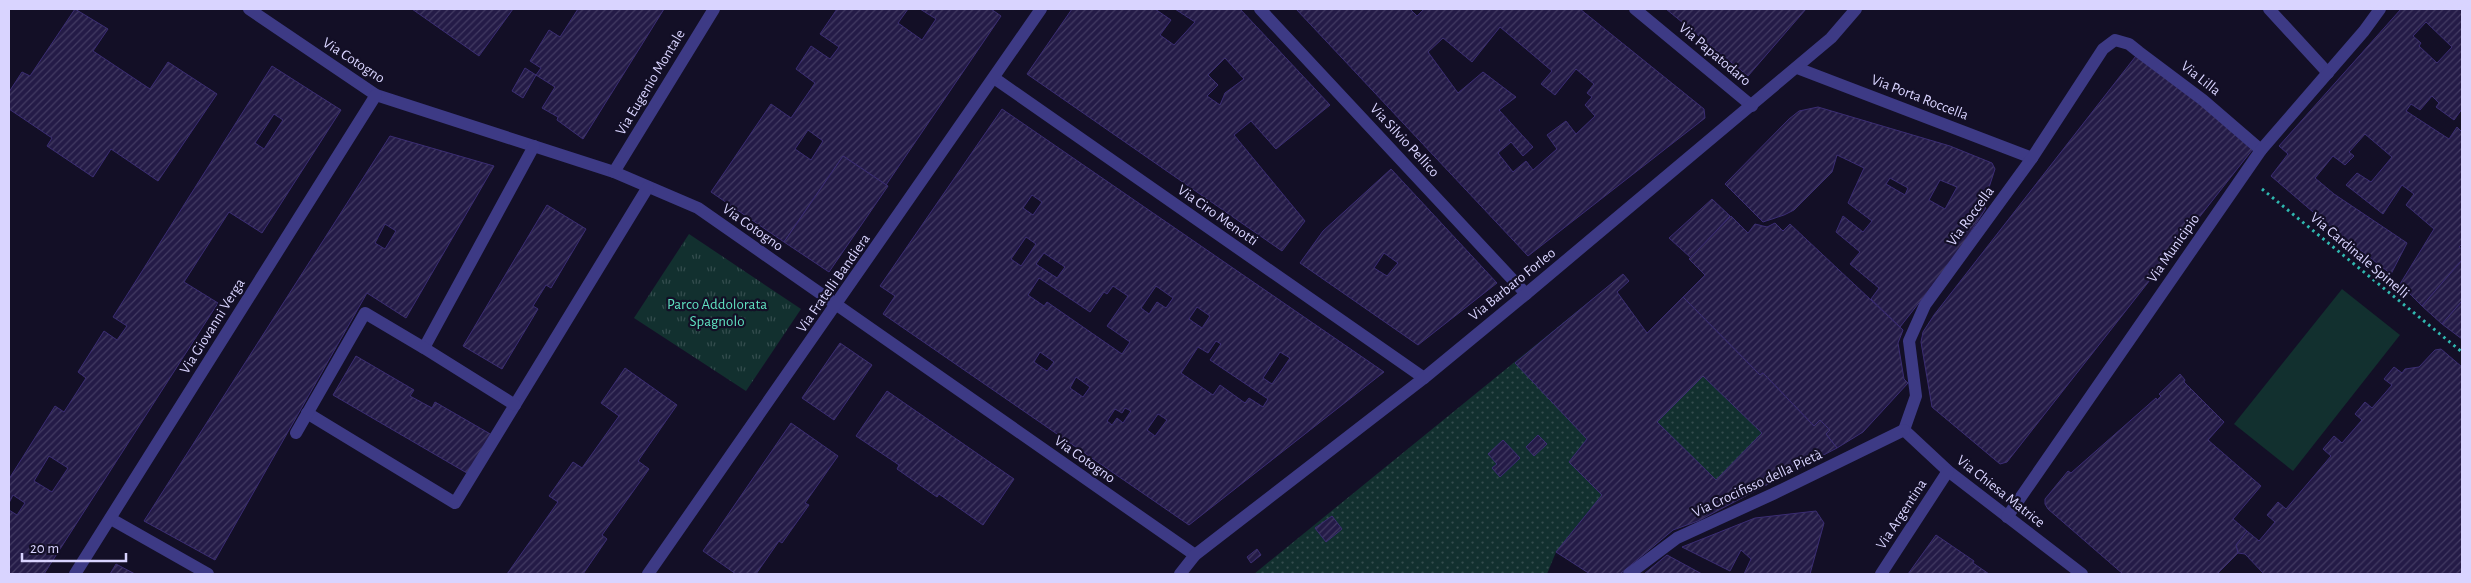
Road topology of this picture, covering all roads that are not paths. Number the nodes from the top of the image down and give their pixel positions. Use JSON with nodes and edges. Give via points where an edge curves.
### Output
{"nodes":[{"id":1,"x":249,"y":9,"type":"edge"},
{"id":2,"x":714,"y":9,"type":"edge"},
{"id":3,"x":1041,"y":9,"type":"edge"},
{"id":4,"x":1260,"y":9,"type":"edge"},
{"id":5,"x":1635,"y":9,"type":"edge"},
{"id":6,"x":1856,"y":9,"type":"edge"},
{"id":7,"x":2269,"y":9,"type":"edge"},
{"id":8,"x":2380,"y":9,"type":"edge"},
{"id":9,"x":2115,"y":40,"type":"joint"},
{"id":10,"x":1797,"y":68,"type":"junction"},
{"id":11,"x":2328,"y":73,"type":"junction"},
{"id":12,"x":994,"y":78,"type":"junction"},
{"id":13,"x":376,"y":95,"type":"junction"},
{"id":14,"x":1752,"y":106,"type":"junction"},
{"id":15,"x":534,"y":146,"type":"junction"},
{"id":16,"x":2262,"y":150,"type":"junction"},
{"id":17,"x":2032,"y":158,"type":"junction"},
{"id":18,"x":614,"y":172,"type":"junction"},
{"id":19,"x":648,"y":187,"type":"junction"},
{"id":20,"x":1526,"y":294,"type":"junction"},
{"id":21,"x":837,"y":305,"type":"junction"},
{"id":22,"x":424,"y":348,"type":"junction"},
{"id":23,"x":1424,"y":378,"type":"junction"},
{"id":24,"x":515,"y":405,"type":"junction"},
{"id":25,"x":307,"y":413,"type":"junction"},
{"id":26,"x":1904,"y":430,"type":"junction"},
{"id":27,"x":296,"y":433,"type":"dead end"},
{"id":28,"x":1948,"y":471,"type":"junction"},
{"id":29,"x":2007,"y":517,"type":"junction"},
{"id":30,"x":111,"y":519,"type":"junction"},
{"id":31,"x":1195,"y":555,"type":"junction"},
{"id":32,"x":75,"y":574,"type":"edge"},
{"id":33,"x":208,"y":574,"type":"edge"},
{"id":34,"x":648,"y":574,"type":"edge"},
{"id":35,"x":1180,"y":574,"type":"edge"},
{"id":36,"x":1629,"y":574,"type":"edge"},
{"id":37,"x":1881,"y":574,"type":"edge"},
{"id":38,"x":2082,"y":574,"type":"edge"}],
"edges":[{"from":1,"to":13,"type":"street","name":"Via Cotogno"},
{"from":2,"to":18,"type":"street","name":"Via Eugenio Montale"},
{"from":3,"to":12,"type":"street","name":"Via Fratelli Bandiera"},
{"from":4,"to":20,"type":"street","name":"Via Silvio Pellico"},
{"from":5,"to":14,"type":"street","name":"Via Papatodaro"},
{"from":6,"to":10,"type":"street","name":"Via Barbaro Forleo","via":[[1831,38]]},
{"from":7,"to":11,"type":"street"},
{"from":8,"to":11,"type":"street","name":"Via Municipio"},
{"from":9,"to":16,"type":"street","name":"Via Lilla","via":[[2129,44]]},
{"from":9,"to":17,"type":"street","name":"Via Roccella","via":[[2103,49]]},
{"from":10,"to":14,"type":"street","name":"Via Barbaro Forleo"},
{"from":10,"to":17,"type":"street","name":"Via Porta Roccella"},
{"from":11,"to":16,"type":"street","name":"Via Municipio"},
{"from":12,"to":21,"type":"street","name":"Via Fratelli Bandiera"},
{"from":12,"to":23,"type":"street","name":"Via Ciro Menotti"},
{"from":13,"to":15,"type":"street","name":"Via Cotogno"},
{"from":13,"to":30,"type":"street","name":"Via Giovanni Verga"},
{"from":14,"to":20,"type":"street","name":"Via Barbaro Forleo"},
{"from":15,"to":18,"type":"street","name":"Via Cotogno"},
{"from":15,"to":22,"type":"street"},
{"from":16,"to":29,"type":"street","name":"Via Municipio"},
{"from":17,"to":26,"type":"street","name":"Via Roccella","via":[[1925,305],[1909,340],[1916,396]]},
{"from":18,"to":19,"type":"street","name":"Via Cotogno"},
{"from":19,"to":21,"type":"street","name":"Via Cotogno","via":[[698,208]]},
{"from":19,"to":24,"type":"street"},
{"from":20,"to":23,"type":"street","name":"Via Barbaro Forleo"},
{"from":21,"to":31,"type":"street","name":"Via Cotogno"},
{"from":21,"to":34,"type":"street","name":"Via Fratelli Bandiera"},
{"from":22,"to":24,"type":"street"},
{"from":22,"to":25,"type":"street","via":[[365,313]]},
{"from":23,"to":31,"type":"street","name":"Via Barbaro Forleo"},
{"from":24,"to":25,"type":"street","via":[[455,503]]},
{"from":25,"to":27,"type":"street"},
{"from":26,"to":28,"type":"street","name":"Via Chiesa Matrice"},
{"from":26,"to":36,"type":"street","name":"Via Crocifisso della Pietà","via":[[1677,538]]},
{"from":28,"to":29,"type":"street","name":"Via Chiesa Matrice"},
{"from":28,"to":37,"type":"street","name":"Via Argentina"},
{"from":29,"to":38,"type":"street","name":"Via Chiesa Matrice"},
{"from":30,"to":32,"type":"street","name":"Via Giovanni Verga"},
{"from":30,"to":33,"type":"street"},
{"from":31,"to":35,"type":"street","name":"Via Barbaro Forleo"}]}
